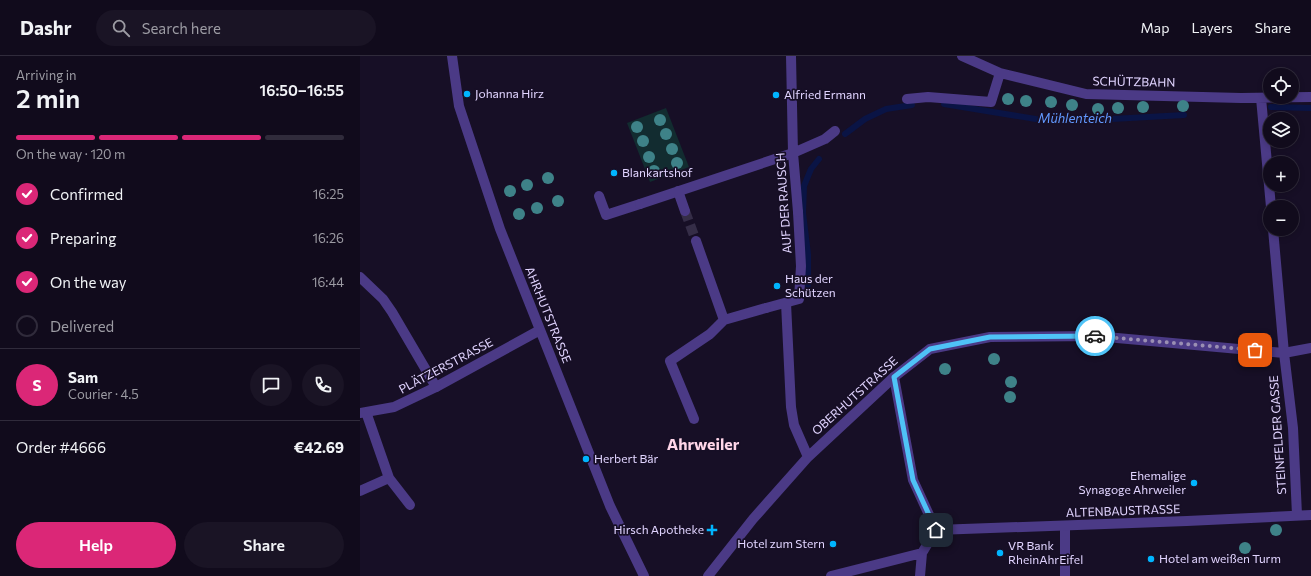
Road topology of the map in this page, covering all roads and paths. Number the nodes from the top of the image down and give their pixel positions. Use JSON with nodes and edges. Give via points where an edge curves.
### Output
{"nodes":[{"id":1,"x":452,"y":56,"type":"edge"},
{"id":2,"x":791,"y":56,"type":"edge"},
{"id":3,"x":962,"y":56,"type":"edge"},
{"id":4,"x":1000,"y":73,"type":"junction"},
{"id":5,"x":1311,"y":97,"type":"edge"},
{"id":6,"x":907,"y":98,"type":"dead end"},
{"id":7,"x":1261,"y":98,"type":"junction"},
{"id":8,"x":836,"y":131,"type":"dead end"},
{"id":9,"x":793,"y":152,"type":"junction"},
{"id":10,"x":678,"y":191,"type":"junction"},
{"id":11,"x":600,"y":196,"type":"dead end"},
{"id":12,"x":1270,"y":200,"type":"edge"},
{"id":13,"x":685,"y":211,"type":"tunnel mouth"},
{"id":14,"x":1274,"y":236,"type":"edge"},
{"id":15,"x":696,"y":241,"type":"tunnel mouth"},
{"id":16,"x":360,"y":277,"type":"edge"},
{"id":17,"x":786,"y":303,"type":"junction"},
{"id":18,"x":724,"y":320,"type":"junction"},
{"id":19,"x":540,"y":330,"type":"junction"},
{"id":20,"x":1311,"y":348,"type":"edge"},
{"id":21,"x":1284,"y":353,"type":"junction"},
{"id":22,"x":894,"y":377,"type":"junction"},
{"id":23,"x":436,"y":387,"type":"junction"},
{"id":24,"x":363,"y":412,"type":"edge"},
{"id":25,"x":694,"y":419,"type":"dead end"},
{"id":26,"x":808,"y":457,"type":"junction"},
{"id":27,"x":389,"y":478,"type":"junction"},
{"id":28,"x":360,"y":491,"type":"edge"},
{"id":29,"x":410,"y":505,"type":"dead end"},
{"id":30,"x":1297,"y":515,"type":"junction"},
{"id":31,"x":1311,"y":515,"type":"edge"},
{"id":32,"x":1065,"y":526,"type":"junction"},
{"id":33,"x":936,"y":530,"type":"junction"},
{"id":34,"x":922,"y":553,"type":"junction"},
{"id":35,"x":644,"y":576,"type":"edge"},
{"id":36,"x":708,"y":576,"type":"edge"},
{"id":37,"x":831,"y":576,"type":"edge"},
{"id":38,"x":920,"y":576,"type":"edge"},
{"id":39,"x":1065,"y":576,"type":"edge"}],
"edges":[{"from":1,"to":19,"type":"street","name":"AHRHUTSTRASSE","via":[[459,106],[500,229]]},
{"from":2,"to":9,"type":"street","name":"AUF DER RAUSCH"},
{"from":3,"to":4,"type":"street","name":"SCHÜTZBAHN"},
{"from":4,"to":6,"type":"street","via":[[991,102]]},
{"from":4,"to":7,"type":"street","name":"SCHÜTZBAHN","via":[[1086,94]]},
{"from":5,"to":7,"type":"street","name":"SCHÜTZBAHN"},
{"from":7,"to":12,"type":"street"},
{"from":8,"to":9,"type":"street","via":[[825,140]]},
{"from":9,"to":10,"type":"street"},
{"from":9,"to":17,"type":"street","name":"AUF DER RAUSCH","via":[[801,266],[799,299]]},
{"from":10,"to":11,"type":"street","via":[[606,215]]},
{"from":10,"to":13,"type":"street"},
{"from":14,"to":21,"type":"street","name":"STEINFELDER GASSE"},
{"from":15,"to":18,"type":"street"},
{"from":16,"to":23,"type":"street","via":[[383,299]]},
{"from":17,"to":18,"type":"street"},
{"from":17,"to":26,"type":"street","via":[[791,407],[794,425]]},
{"from":18,"to":25,"type":"street","via":[[710,334],[670,361]]},
{"from":19,"to":23,"type":"street","name":"PLÄTZERSTRASSE"},
{"from":19,"to":35,"type":"street","name":"AHRHUTSTRASSE","via":[[610,506]]},
{"from":20,"to":21,"type":"street","name":"OBERHUTSTRASSE"},
{"from":21,"to":22,"type":"street","name":"OBERHUTSTRASSE","via":[[1095,336],[990,337],[930,349]]},
{"from":21,"to":30,"type":"street","name":"STEINFELDER GASSE","via":[[1293,428]]},
{"from":22,"to":26,"type":"street","name":"OBERHUTSTRASSE"},
{"from":22,"to":33,"type":"street","via":[[913,480]]},
{"from":23,"to":24,"type":"street","name":"PLÄTZERSTRASSE","via":[[394,407]]},
{"from":24,"to":27,"type":"street"},
{"from":26,"to":36,"type":"street","name":"OBERHUTSTRASSE","via":[[753,519]]},
{"from":27,"to":28,"type":"street"},
{"from":27,"to":29,"type":"street"},
{"from":30,"to":31,"type":"street","name":"ALTENBAUSTRASSE"},
{"from":30,"to":32,"type":"street","name":"ALTENBAUSTRASSE"},
{"from":32,"to":33,"type":"street","name":"ALTENBAUSTRASSE"},
{"from":32,"to":39,"type":"street"},
{"from":33,"to":34,"type":"street"},
{"from":34,"to":37,"type":"street"},
{"from":34,"to":38,"type":"street"}]}
